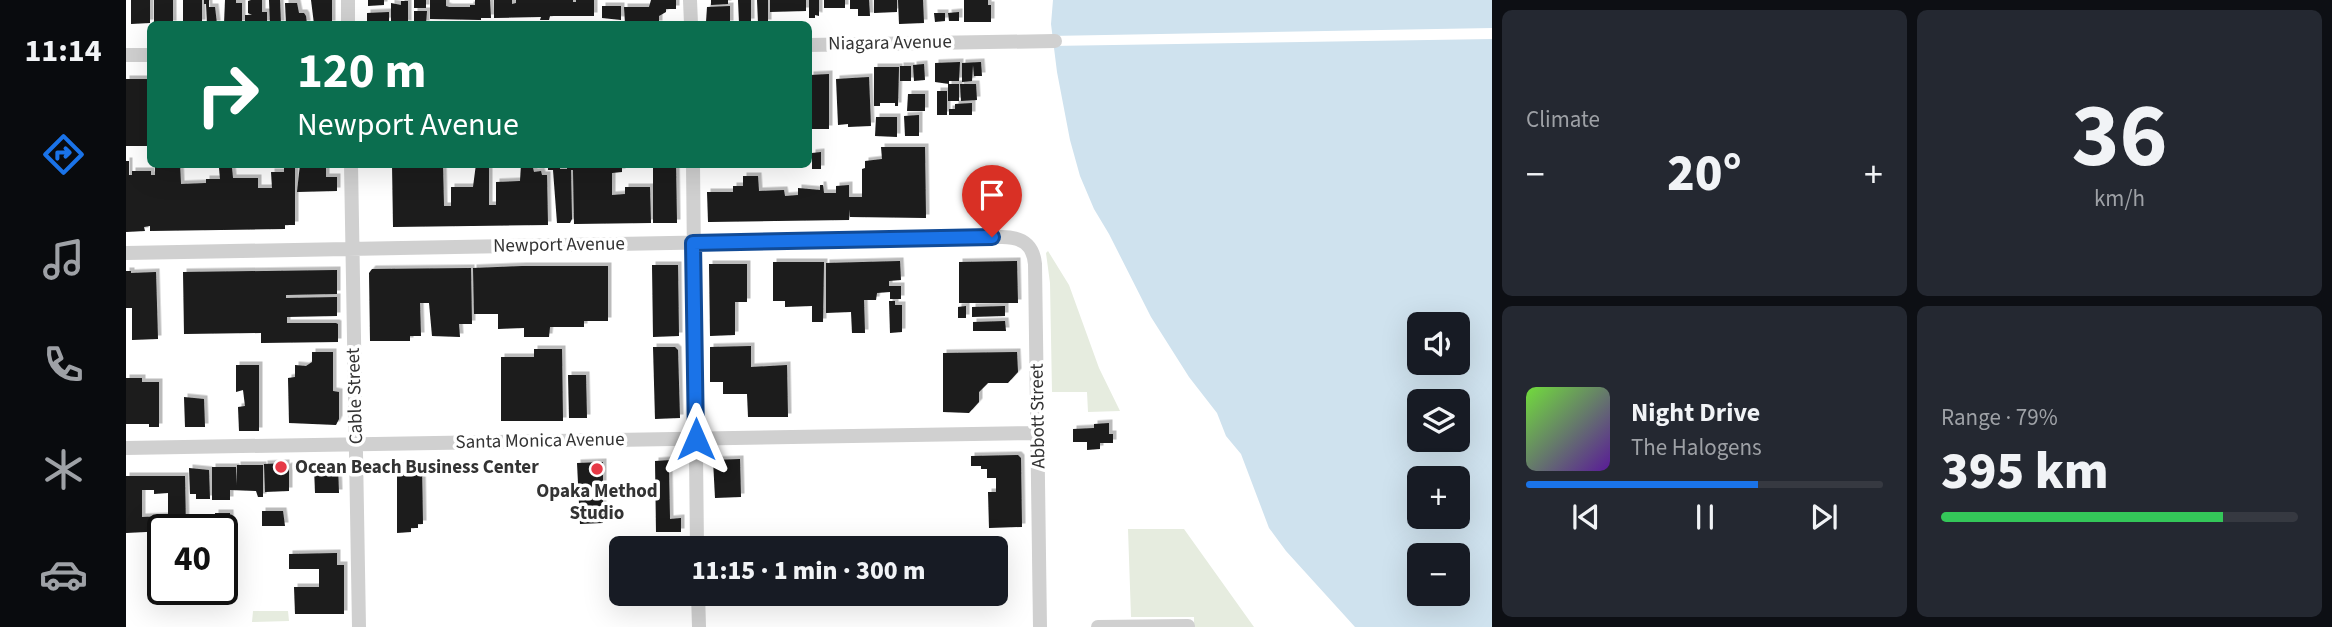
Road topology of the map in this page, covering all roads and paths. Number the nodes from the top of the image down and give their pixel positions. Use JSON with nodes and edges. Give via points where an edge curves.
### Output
{"nodes":[{"id":1,"x":348,"y":0,"type":"edge"},
{"id":2,"x":690,"y":0,"type":"edge"},
{"id":3,"x":348,"y":21,"type":"edge"},
{"id":4,"x":691,"y":21,"type":"edge"},
{"id":5,"x":1055,"y":41,"type":"dead end"},
{"id":6,"x":812,"y":45,"type":"edge"},
{"id":7,"x":126,"y":55,"type":"edge"},
{"id":8,"x":147,"y":55,"type":"edge"},
{"id":9,"x":351,"y":168,"type":"edge"},
{"id":10,"x":693,"y":168,"type":"edge"},
{"id":11,"x":992,"y":237,"type":"joint"},
{"id":12,"x":693,"y":243,"type":"junction"},
{"id":13,"x":352,"y":248,"type":"junction"},
{"id":14,"x":126,"y":253,"type":"edge"},
{"id":15,"x":1038,"y":433,"type":"junction"},
{"id":16,"x":696,"y":439,"type":"junction"},
{"id":17,"x":356,"y":444,"type":"junction"},
{"id":18,"x":126,"y":448,"type":"edge"},
{"id":19,"x":697,"y":536,"type":"edge"},
{"id":20,"x":698,"y":606,"type":"edge"},
{"id":21,"x":1188,"y":626,"type":"edge"},
{"id":22,"x":359,"y":627,"type":"edge"},
{"id":23,"x":699,"y":627,"type":"edge"},
{"id":24,"x":1040,"y":627,"type":"edge"},
{"id":25,"x":1098,"y":627,"type":"edge"}],
"edges":[{"from":1,"to":3,"type":"street"},
{"from":2,"to":4,"type":"street"},
{"from":5,"to":6,"type":"street","name":"Niagara Avenue"},
{"from":7,"to":8,"type":"street"},
{"from":9,"to":13,"type":"street","name":"Cable Street"},
{"from":10,"to":12,"type":"street"},
{"from":11,"to":12,"type":"street","name":"Newport Avenue"},
{"from":11,"to":15,"type":"street","name":"Abbott Street","via":[[1024,241],[1034,254]]},
{"from":12,"to":13,"type":"street","name":"Newport Avenue"},
{"from":12,"to":16,"type":"street"},
{"from":13,"to":14,"type":"street","name":"Newport Avenue"},
{"from":13,"to":17,"type":"street","name":"Cable Street"},
{"from":15,"to":16,"type":"street","name":"Santa Monica Avenue"},
{"from":15,"to":24,"type":"street","name":"Abbott Street"},
{"from":16,"to":17,"type":"street","name":"Santa Monica Avenue"},
{"from":16,"to":19,"type":"street"},
{"from":17,"to":18,"type":"street","name":"Santa Monica Avenue"},
{"from":17,"to":22,"type":"street","name":"Cable Street"},
{"from":20,"to":23,"type":"street"},
{"from":21,"to":25,"type":"street"}]}
